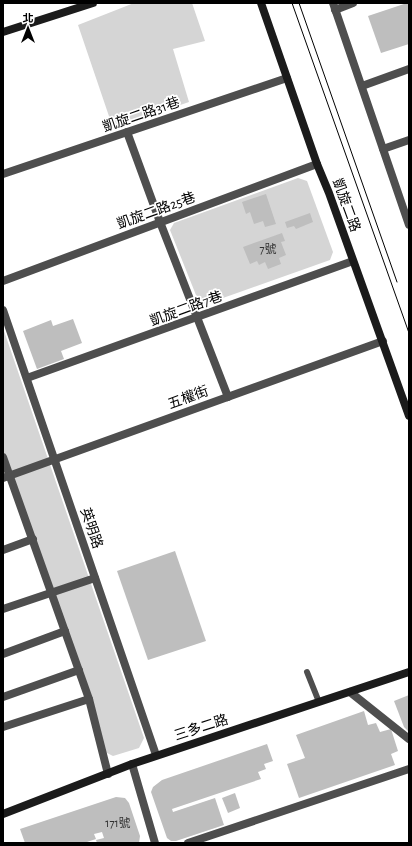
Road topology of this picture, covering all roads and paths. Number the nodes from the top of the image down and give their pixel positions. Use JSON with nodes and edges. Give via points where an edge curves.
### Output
{"nodes":[{"id":1,"x":93,"y":3,"type":"edge"},
{"id":2,"x":261,"y":3,"type":"edge"},
{"id":3,"x":353,"y":3,"type":"edge"},
{"id":4,"x":334,"y":6,"type":"edge"},
{"id":5,"x":3,"y":32,"type":"edge"},
{"id":6,"x":409,"y":69,"type":"edge"},
{"id":7,"x":287,"y":78,"type":"junction"},
{"id":8,"x":362,"y":86,"type":"junction"},
{"id":9,"x":127,"y":132,"type":"junction"},
{"id":10,"x":409,"y":140,"type":"edge"},
{"id":11,"x":383,"y":149,"type":"junction"},
{"id":12,"x":317,"y":164,"type":"junction"},
{"id":13,"x":3,"y":174,"type":"edge"},
{"id":14,"x":160,"y":222,"type":"junction"},
{"id":15,"x":409,"y":225,"type":"edge"},
{"id":16,"x":353,"y":261,"type":"junction"},
{"id":17,"x":3,"y":281,"type":"edge"},
{"id":18,"x":3,"y":310,"type":"edge"},
{"id":19,"x":198,"y":317,"type":"junction"},
{"id":20,"x":383,"y":341,"type":"junction"},
{"id":21,"x":27,"y":378,"type":"junction"},
{"id":22,"x":228,"y":397,"type":"junction"},
{"id":23,"x":409,"y":416,"type":"edge"},
{"id":24,"x":3,"y":457,"type":"edge"},
{"id":25,"x":54,"y":459,"type":"junction"},
{"id":26,"x":6,"y":477,"type":"edge"},
{"id":27,"x":33,"y":539,"type":"junction"},
{"id":28,"x":3,"y":550,"type":"edge"},
{"id":29,"x":95,"y":578,"type":"junction"},
{"id":30,"x":52,"y":592,"type":"junction"},
{"id":31,"x":3,"y":609,"type":"edge"},
{"id":32,"x":65,"y":631,"type":"junction"},
{"id":33,"x":3,"y":654,"type":"edge"},
{"id":34,"x":79,"y":670,"type":"junction"},
{"id":35,"x":306,"y":672,"type":"dead end"},
{"id":36,"x":409,"y":672,"type":"edge"},
{"id":37,"x":350,"y":692,"type":"junction"},
{"id":38,"x":3,"y":697,"type":"edge"},
{"id":39,"x":89,"y":699,"type":"junction"},
{"id":40,"x":319,"y":702,"type":"junction"},
{"id":41,"x":3,"y":727,"type":"edge"},
{"id":42,"x":409,"y":739,"type":"edge"},
{"id":43,"x":156,"y":755,"type":"junction"},
{"id":44,"x":132,"y":764,"type":"junction"},
{"id":45,"x":409,"y":769,"type":"edge"},
{"id":46,"x":108,"y":774,"type":"junction"},
{"id":47,"x":3,"y":814,"type":"edge"},
{"id":48,"x":155,"y":843,"type":"edge"},
{"id":49,"x":188,"y":843,"type":"edge"}],
"edges":[{"from":1,"to":5,"type":"street"},
{"from":2,"to":7,"type":"street","name":"凱旋二路"},
{"from":3,"to":4,"type":"street"},
{"from":4,"to":8,"type":"street"},
{"from":6,"to":8,"type":"street"},
{"from":7,"to":9,"type":"street","name":"凱旋二路31巷"},
{"from":7,"to":12,"type":"street","name":"凱旋二路"},
{"from":8,"to":11,"type":"street"},
{"from":9,"to":13,"type":"street","name":"凱旋二路31巷"},
{"from":9,"to":14,"type":"street"},
{"from":10,"to":11,"type":"street"},
{"from":11,"to":15,"type":"street"},
{"from":12,"to":14,"type":"street","name":"凱旋二路25巷"},
{"from":12,"to":16,"type":"street","name":"凱旋二路"},
{"from":14,"to":17,"type":"street","name":"凱旋二路25巷"},
{"from":14,"to":19,"type":"street"},
{"from":16,"to":19,"type":"street","name":"凱旋二路7巷"},
{"from":16,"to":20,"type":"street","name":"凱旋二路"},
{"from":18,"to":21,"type":"street","name":"英明路"},
{"from":19,"to":21,"type":"street","name":"凱旋二路7巷"},
{"from":19,"to":22,"type":"street"},
{"from":20,"to":22,"type":"street","name":"五權街"},
{"from":20,"to":23,"type":"street","name":"凱旋二路"},
{"from":21,"to":25,"type":"street","name":"英明路"},
{"from":22,"to":25,"type":"street","name":"五權街"},
{"from":24,"to":26,"type":"street"},
{"from":25,"to":26,"type":"street","name":"五權街"},
{"from":25,"to":29,"type":"street","name":"英明路"},
{"from":26,"to":27,"type":"street"},
{"from":27,"to":28,"type":"street"},
{"from":27,"to":30,"type":"street"},
{"from":29,"to":30,"type":"street"},
{"from":29,"to":43,"type":"street","name":"英明路"},
{"from":30,"to":31,"type":"street"},
{"from":30,"to":32,"type":"street"},
{"from":32,"to":33,"type":"street"},
{"from":32,"to":34,"type":"street"},
{"from":34,"to":38,"type":"street"},
{"from":34,"to":39,"type":"street"},
{"from":35,"to":40,"type":"lane"},
{"from":36,"to":37,"type":"street","name":"三多二路"},
{"from":37,"to":40,"type":"street","name":"三多二路"},
{"from":37,"to":42,"type":"street"},
{"from":39,"to":41,"type":"street"},
{"from":39,"to":46,"type":"street"},
{"from":40,"to":43,"type":"street","name":"三多二路"},
{"from":43,"to":44,"type":"street","name":"三多二路"},
{"from":44,"to":46,"type":"street","name":"三多二路"},
{"from":44,"to":48,"type":"street"},
{"from":45,"to":49,"type":"street"},
{"from":46,"to":47,"type":"street","name":"三多二路"}]}
